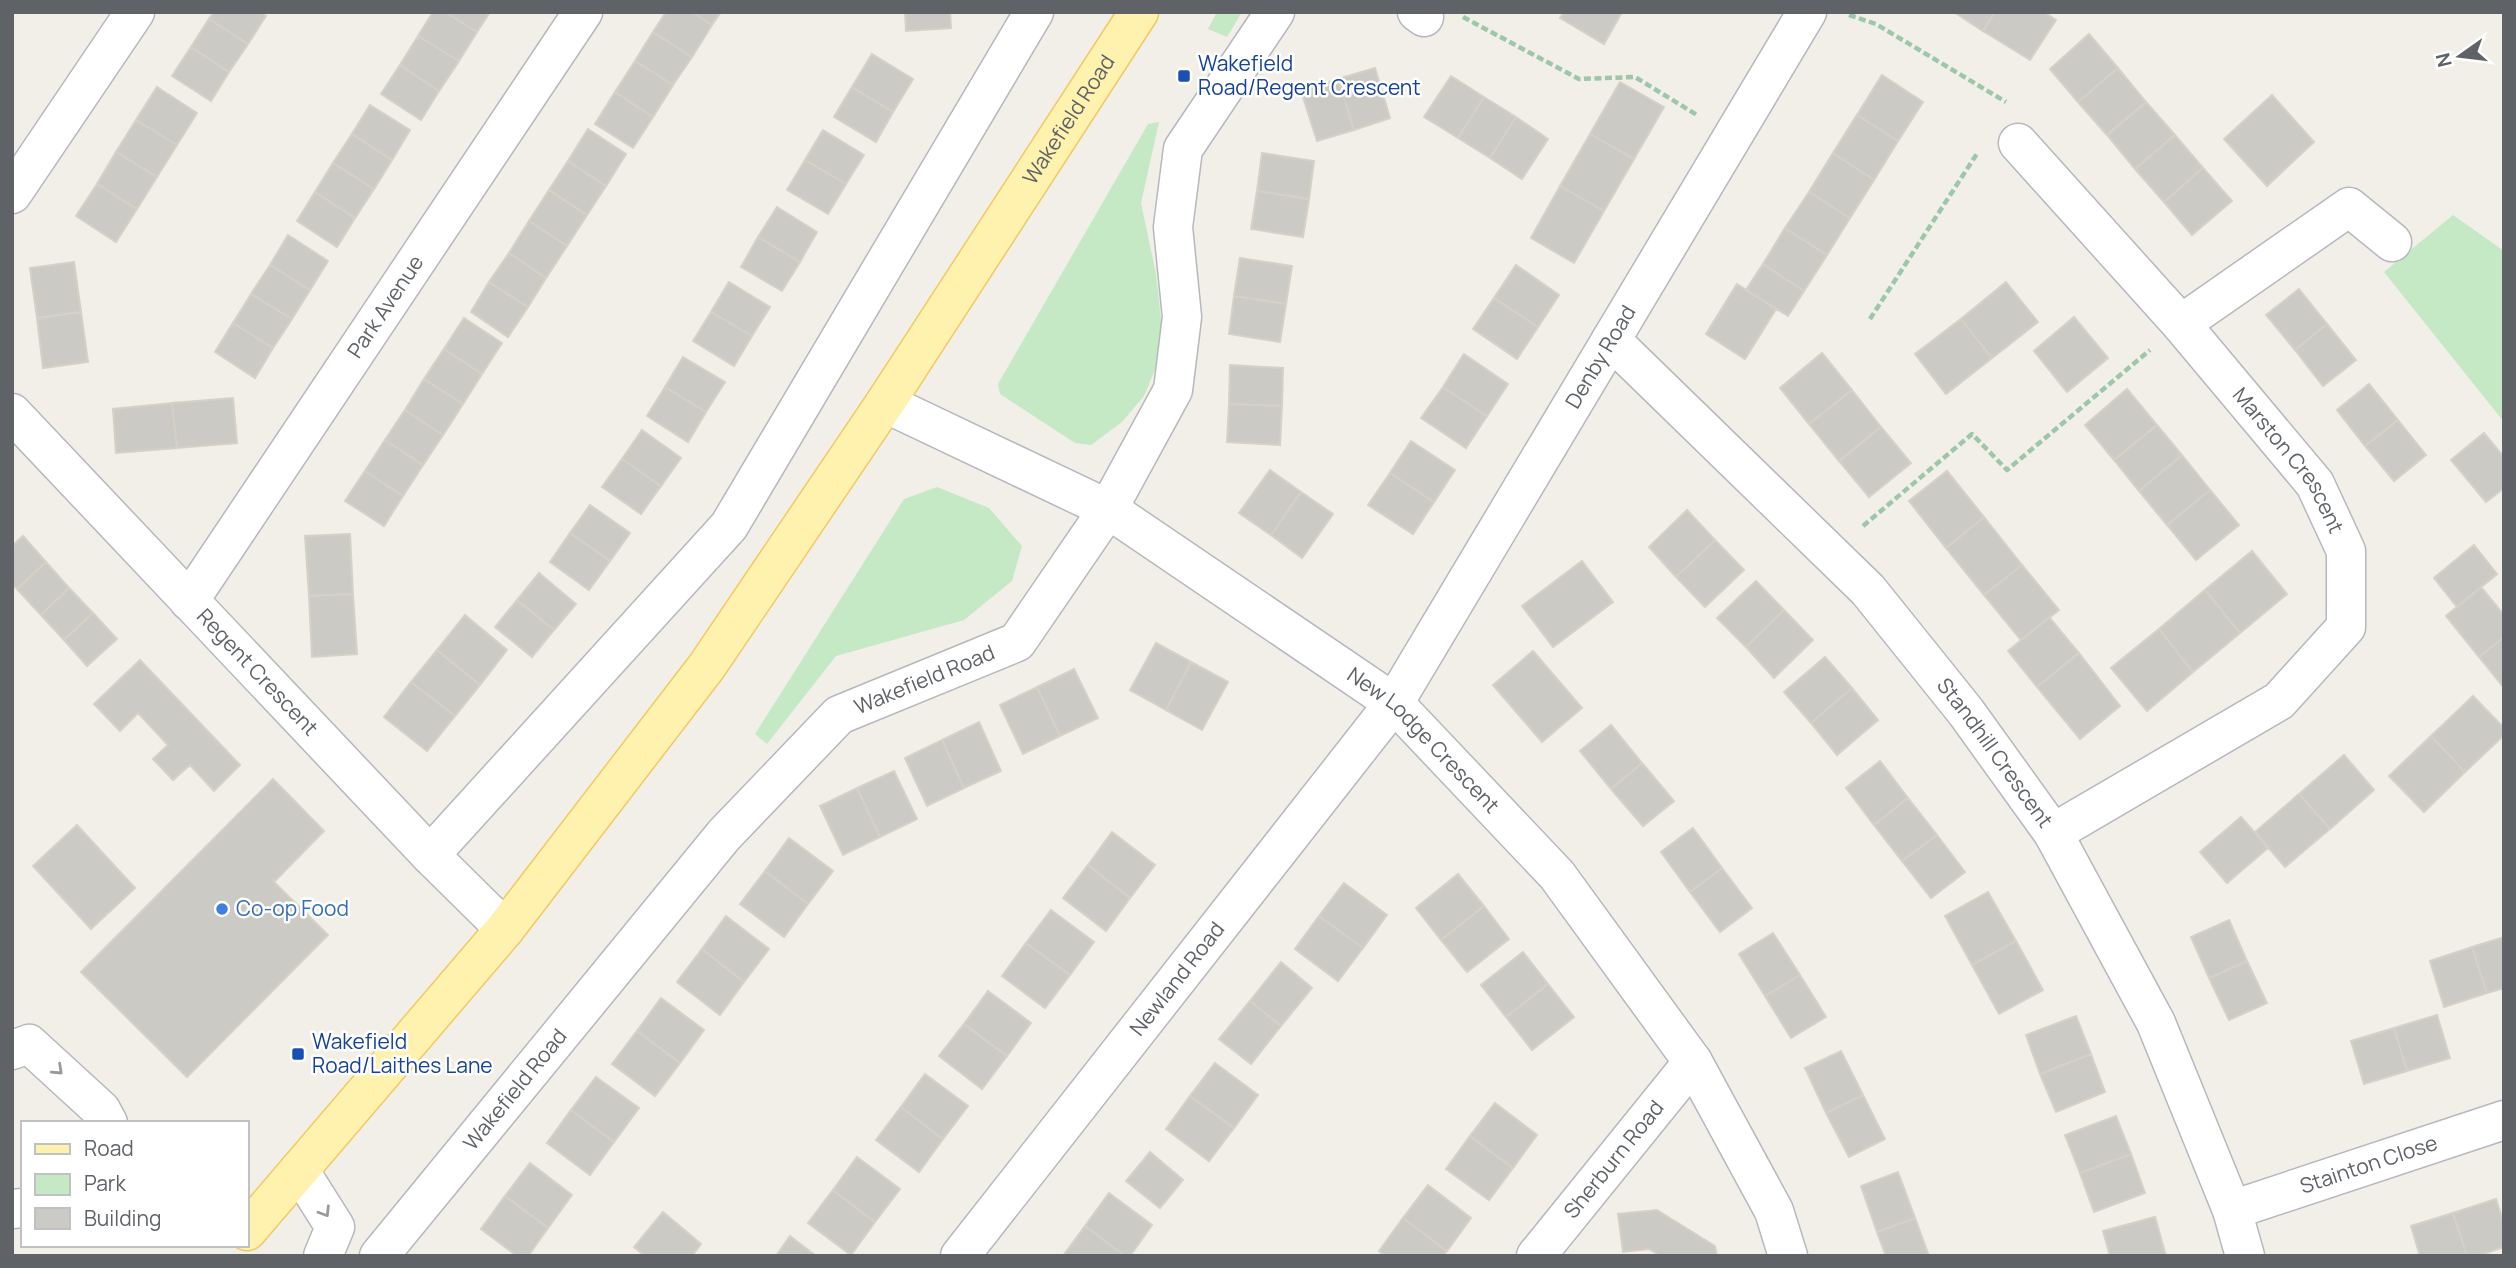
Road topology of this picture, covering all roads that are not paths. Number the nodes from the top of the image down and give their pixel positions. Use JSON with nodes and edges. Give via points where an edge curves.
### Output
{"nodes":[{"id":1,"x":135,"y":12,"type":"edge"},
{"id":2,"x":583,"y":12,"type":"edge"},
{"id":3,"x":1034,"y":12,"type":"edge"},
{"id":4,"x":1139,"y":12,"type":"edge"},
{"id":5,"x":1275,"y":12,"type":"edge"},
{"id":6,"x":1807,"y":12,"type":"edge"},
{"id":7,"x":2018,"y":143,"type":"road end"},
{"id":8,"x":12,"y":194,"type":"edge"},
{"id":9,"x":2392,"y":242,"type":"dead end"},
{"id":10,"x":2180,"y":324,"type":"junction"},
{"id":11,"x":1611,"y":340,"type":"junction"},
{"id":12,"x":885,"y":403,"type":"junction"},
{"id":13,"x":12,"y":413,"type":"edge"},
{"id":14,"x":1108,"y":509,"type":"junction"},
{"id":15,"x":189,"y":601,"type":"junction"},
{"id":16,"x":1394,"y":703,"type":"junction"},
{"id":17,"x":2053,"y":833,"type":"junction"},
{"id":18,"x":429,"y":855,"type":"junction"},
{"id":19,"x":505,"y":929,"type":"junction"},
{"id":20,"x":12,"y":1050,"type":"edge"},
{"id":21,"x":1693,"y":1062,"type":"junction"},
{"id":22,"x":2504,"y":1120,"type":"edge"},
{"id":23,"x":107,"y":1121,"type":"edge"},
{"id":24,"x":299,"y":1170,"type":"junction"},
{"id":25,"x":2232,"y":1210,"type":"junction"},
{"id":26,"x":248,"y":1230,"type":"edge"},
{"id":27,"x":323,"y":1256,"type":"edge"},
{"id":28,"x":379,"y":1256,"type":"edge"},
{"id":29,"x":960,"y":1256,"type":"edge"},
{"id":30,"x":1536,"y":1256,"type":"edge"},
{"id":31,"x":1788,"y":1256,"type":"edge"},
{"id":32,"x":2245,"y":1256,"type":"edge"}],
"edges":[{"from":1,"to":8,"type":"street"},
{"from":2,"to":15,"type":"street","name":"Park Avenue"},
{"from":3,"to":18,"type":"street","via":[[729,526]]},
{"from":4,"to":12,"type":"main road","name":"Wakefield Road"},
{"from":5,"to":14,"type":"street","name":"Wakefield Road","via":[[1183,149],[1173,228],[1182,317],[1172,390]]},
{"from":6,"to":11,"type":"street","name":"Denby Road"},
{"from":7,"to":10,"type":"street","name":"Marston Crescent"},
{"from":9,"to":10,"type":"street","via":[[2348,207]]},
{"from":10,"to":17,"type":"street","name":"Marston Crescent","via":[[2315,484],[2346,551],[2346,627],[2279,701]]},
{"from":11,"to":16,"type":"street","name":"Denby Road"},
{"from":11,"to":17,"type":"street","name":"Standhill Crescent","via":[[1868,590],[1958,702]]},
{"from":12,"to":14,"type":"street","name":"New Lodge Crescent"},
{"from":12,"to":19,"type":"main road","name":"Wakefield Road","via":[[707,666]]},
{"from":13,"to":15,"type":"street","name":"Regent Crescent"},
{"from":14,"to":16,"type":"street","name":"New Lodge Crescent"},
{"from":14,"to":28,"type":"street","name":"Wakefield Road","via":[[1017,642],[839,715],[724,835]]},
{"from":15,"to":18,"type":"street","name":"Regent Crescent"},
{"from":16,"to":21,"type":"street","name":"New Lodge Crescent","via":[[1557,875]]},
{"from":16,"to":29,"type":"street","name":"Newland Road"},
{"from":17,"to":25,"type":"street","name":"Standhill Crescent","via":[[2156,1023]]},
{"from":18,"to":19,"type":"street","name":"Regent Crescent"},
{"from":19,"to":24,"type":"main road","name":"Wakefield Road"},
{"from":20,"to":23,"type":"street","one_way":true,"via":[[29,1044],[101,1110]]},
{"from":21,"to":30,"type":"street","name":"Sherburn Road"},
{"from":21,"to":31,"type":"street","name":"New Lodge Crescent","via":[[1774,1211]]},
{"from":22,"to":25,"type":"street","name":"Stainton Close"},
{"from":24,"to":26,"type":"main road","name":"Wakefield Road"},
{"from":24,"to":27,"type":"street","one_way":true,"via":[[335,1227]]},
{"from":25,"to":32,"type":"street","name":"Standhill Crescent"}]}
